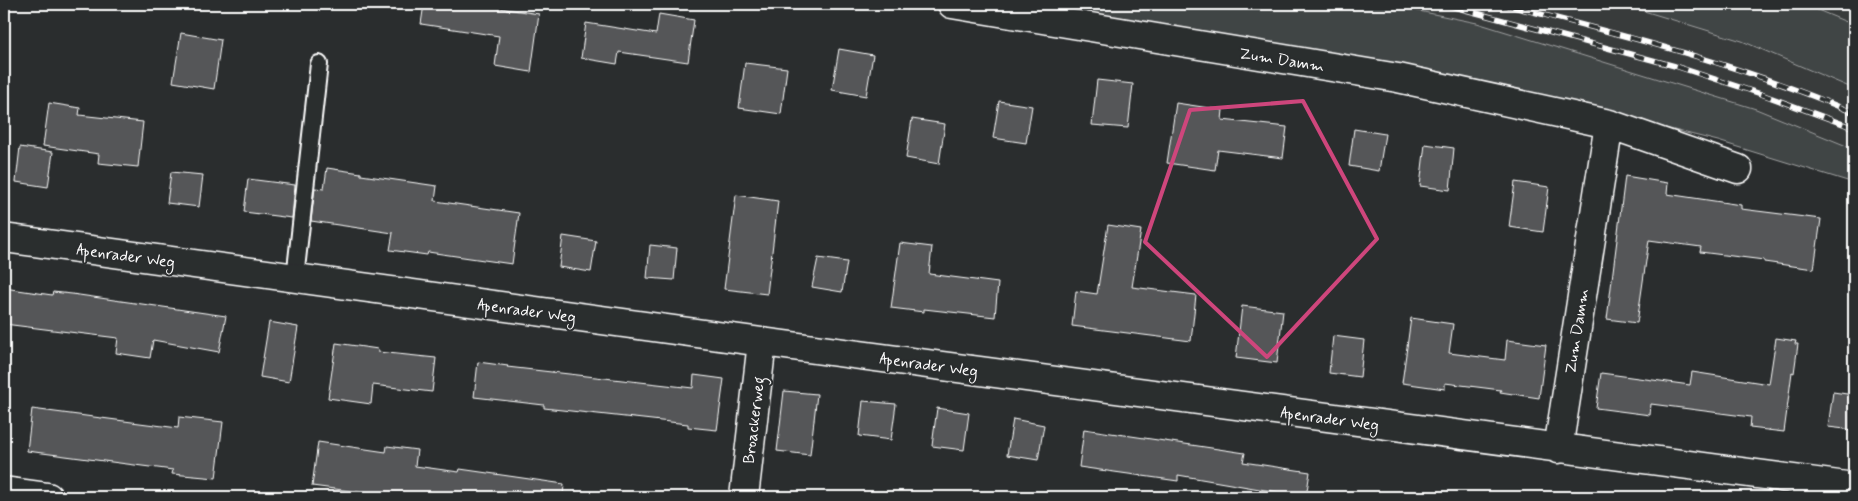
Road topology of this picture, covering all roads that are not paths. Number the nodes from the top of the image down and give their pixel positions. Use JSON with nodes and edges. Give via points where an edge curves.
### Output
{"nodes":[{"id":1,"x":952,"y":4,"type":"edge"},
{"id":2,"x":319,"y":64,"type":"dead end"},
{"id":3,"x":1609,"y":124,"type":"junction"},
{"id":4,"x":1738,"y":169,"type":"dead end"},
{"id":5,"x":4,"y":238,"type":"edge"},
{"id":6,"x":295,"y":278,"type":"junction"},
{"id":7,"x":762,"y":342,"type":"junction"},
{"id":8,"x":1558,"y":449,"type":"junction"},
{"id":9,"x":1854,"y":487,"type":"edge"},
{"id":10,"x":4,"y":491,"type":"edge"},
{"id":11,"x":48,"y":497,"type":"edge"},
{"id":12,"x":744,"y":497,"type":"edge"}],
"edges":[{"from":1,"to":3,"type":"street","name":"Zum Damm","via":[[1398,78]]},
{"from":2,"to":6,"type":"lane"},
{"from":3,"to":4,"type":"street","name":"Zum Damm"},
{"from":3,"to":8,"type":"street","name":"Zum Damm"},
{"from":5,"to":6,"type":"street","name":"Apenrader Weg"},
{"from":6,"to":7,"type":"street","name":"Apenrader Weg"},
{"from":7,"to":8,"type":"street","name":"Apenrader Weg"},
{"from":7,"to":12,"type":"street","name":"Broackerweg"},
{"from":8,"to":9,"type":"street","name":"Apenrader Weg"},
{"from":10,"to":11,"type":"street"}]}
